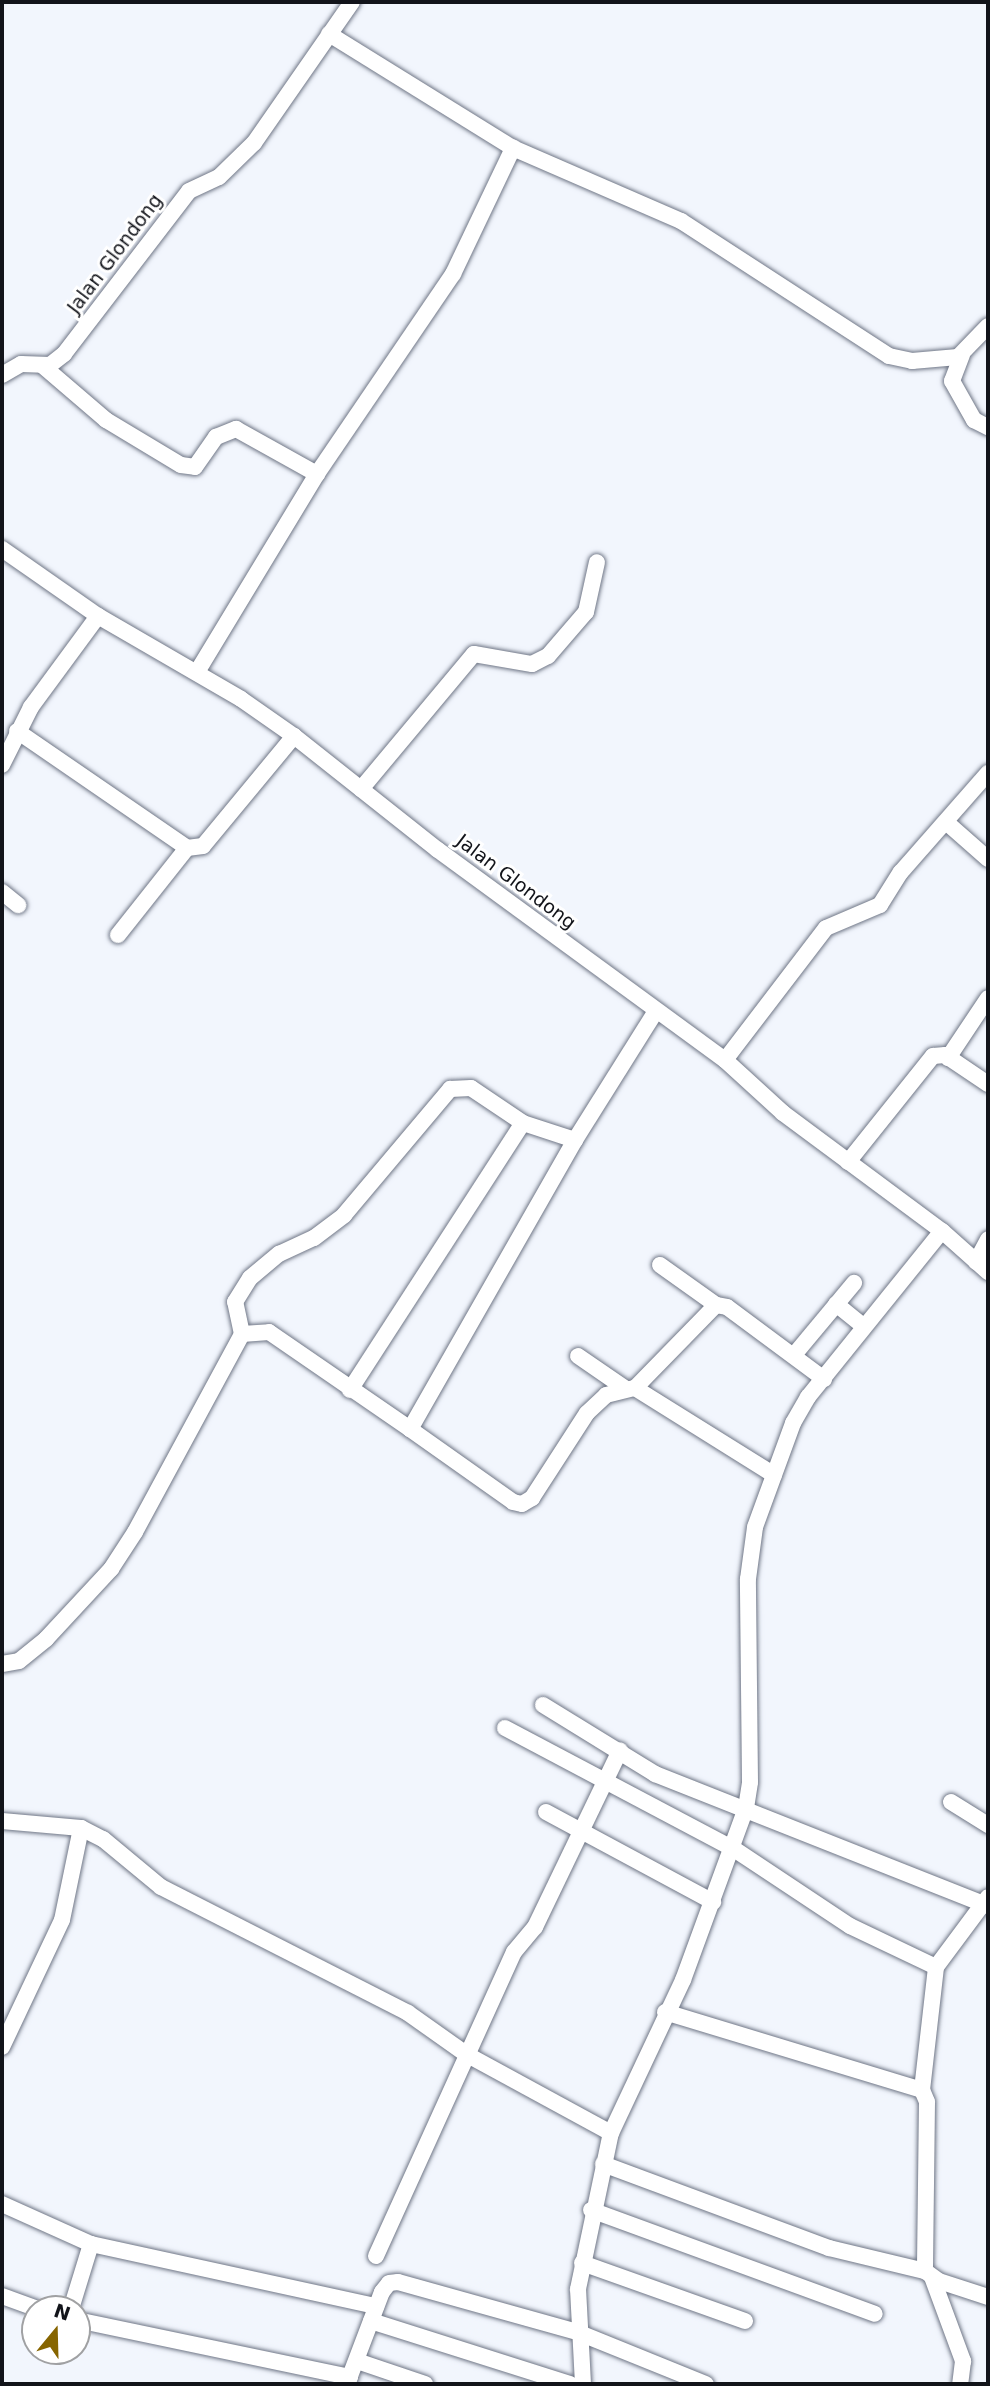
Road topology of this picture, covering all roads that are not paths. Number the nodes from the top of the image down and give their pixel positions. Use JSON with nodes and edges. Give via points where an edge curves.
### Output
{"nodes":[{"id":1,"x":352,"y":2,"type":"edge"},
{"id":2,"x":329,"y":34,"type":"junction"},
{"id":3,"x":513,"y":148,"type":"junction"},
{"id":4,"x":988,"y":326,"type":"edge"},
{"id":5,"x":962,"y":355,"type":"junction"},
{"id":6,"x":43,"y":366,"type":"junction"},
{"id":7,"x":2,"y":375,"type":"edge"},
{"id":8,"x":988,"y":427,"type":"edge"},
{"id":9,"x":317,"y":474,"type":"junction"},
{"id":10,"x":2,"y":549,"type":"edge"},
{"id":11,"x":597,"y":562,"type":"dead end"},
{"id":12,"x":98,"y":616,"type":"junction"},
{"id":13,"x":197,"y":672,"type":"junction"},
{"id":14,"x":17,"y":731,"type":"junction"},
{"id":15,"x":294,"y":736,"type":"junction"},
{"id":16,"x":2,"y":765,"type":"edge"},
{"id":17,"x":988,"y":773,"type":"edge"},
{"id":18,"x":361,"y":789,"type":"junction"},
{"id":19,"x":946,"y":822,"type":"junction"},
{"id":20,"x":187,"y":848,"type":"junction"},
{"id":21,"x":988,"y":859,"type":"edge"},
{"id":22,"x":2,"y":892,"type":"edge"},
{"id":23,"x":18,"y":905,"type":"dead end"},
{"id":24,"x":118,"y":935,"type":"dead end"},
{"id":25,"x":988,"y":998,"type":"edge"},
{"id":26,"x":656,"y":1011,"type":"junction"},
{"id":27,"x":948,"y":1058,"type":"junction"},
{"id":28,"x":725,"y":1060,"type":"junction"},
{"id":29,"x":988,"y":1084,"type":"edge"},
{"id":30,"x":523,"y":1123,"type":"junction"},
{"id":31,"x":575,"y":1140,"type":"junction"},
{"id":32,"x":848,"y":1162,"type":"junction"},
{"id":33,"x":942,"y":1231,"type":"junction"},
{"id":34,"x":988,"y":1239,"type":"edge"},
{"id":35,"x":660,"y":1265,"type":"dead end"},
{"id":36,"x":982,"y":1267,"type":"edge"},
{"id":37,"x":854,"y":1283,"type":"dead end"},
{"id":38,"x":836,"y":1304,"type":"junction"},
{"id":39,"x":716,"y":1305,"type":"junction"},
{"id":40,"x":864,"y":1327,"type":"junction"},
{"id":41,"x":242,"y":1334,"type":"junction"},
{"id":42,"x":794,"y":1355,"type":"junction"},
{"id":43,"x":578,"y":1356,"type":"dead end"},
{"id":44,"x":824,"y":1379,"type":"junction"},
{"id":45,"x":630,"y":1389,"type":"junction"},
{"id":46,"x":350,"y":1390,"type":"junction"},
{"id":47,"x":410,"y":1429,"type":"junction"},
{"id":48,"x":774,"y":1475,"type":"junction"},
{"id":49,"x":2,"y":1664,"type":"edge"},
{"id":50,"x":543,"y":1705,"type":"dead end"},
{"id":51,"x":506,"y":1728,"type":"dead end"},
{"id":52,"x":620,"y":1750,"type":"junction"},
{"id":53,"x":606,"y":1780,"type":"junction"},
{"id":54,"x":951,"y":1802,"type":"dead end"},
{"id":55,"x":746,"y":1808,"type":"junction"},
{"id":56,"x":546,"y":1812,"type":"dead end"},
{"id":57,"x":2,"y":1823,"type":"edge"},
{"id":58,"x":988,"y":1825,"type":"edge"},
{"id":59,"x":81,"y":1828,"type":"junction"},
{"id":60,"x":582,"y":1831,"type":"junction"},
{"id":61,"x":734,"y":1849,"type":"junction"},
{"id":62,"x":713,"y":1902,"type":"junction"},
{"id":63,"x":987,"y":1902,"type":"edge"},
{"id":64,"x":936,"y":1967,"type":"junction"},
{"id":65,"x":665,"y":2012,"type":"junction"},
{"id":66,"x":2,"y":2047,"type":"edge"},
{"id":67,"x":466,"y":2054,"type":"junction"},
{"id":68,"x":922,"y":2090,"type":"junction"},
{"id":69,"x":611,"y":2133,"type":"junction"},
{"id":70,"x":603,"y":2164,"type":"junction"},
{"id":71,"x":2,"y":2204,"type":"edge"},
{"id":72,"x":592,"y":2210,"type":"junction"},
{"id":73,"x":91,"y":2244,"type":"junction"},
{"id":74,"x":376,"y":2256,"type":"dead end"},
{"id":75,"x":582,"y":2263,"type":"junction"},
{"id":76,"x":929,"y":2274,"type":"junction"},
{"id":77,"x":75,"y":2295,"type":"edge"},
{"id":78,"x":2,"y":2296,"type":"edge"},
{"id":79,"x":988,"y":2297,"type":"edge"},
{"id":80,"x":21,"y":2303,"type":"edge"},
{"id":81,"x":374,"y":2314,"type":"junction"},
{"id":82,"x":875,"y":2314,"type":"dead end"},
{"id":83,"x":745,"y":2321,"type":"dead end"},
{"id":84,"x":91,"y":2323,"type":"edge"},
{"id":85,"x":577,"y":2332,"type":"junction"},
{"id":86,"x":357,"y":2361,"type":"junction"},
{"id":87,"x":348,"y":2381,"type":"edge"},
{"id":88,"x":425,"y":2384,"type":"edge"},
{"id":89,"x":570,"y":2384,"type":"edge"},
{"id":90,"x":583,"y":2384,"type":"edge"},
{"id":91,"x":706,"y":2384,"type":"edge"},
{"id":92,"x":960,"y":2384,"type":"edge"}],
"edges":[{"from":1,"to":2,"type":"street","name":"Jalan Glondong"},
{"from":2,"to":3,"type":"street"},
{"from":2,"to":6,"type":"street","name":"Jalan Glondong","via":[[254,143],[219,177],[189,191],[85,330],[64,354]]},
{"from":3,"to":5,"type":"street","via":[[681,221],[889,356],[912,361]]},
{"from":3,"to":9,"type":"street","via":[[453,274]]},
{"from":4,"to":5,"type":"street"},
{"from":5,"to":8,"type":"street","via":[[952,381],[974,420]]},
{"from":6,"to":7,"type":"street","name":"Jalan Glondong","via":[[21,364]]},
{"from":6,"to":9,"type":"street","via":[[106,419],[181,465],[195,467],[216,438],[236,429]]},
{"from":9,"to":13,"type":"street"},
{"from":10,"to":12,"type":"street","name":"Jalan Glondong"},
{"from":11,"to":18,"type":"street","via":[[586,612],[548,656],[532,664],[474,654]]},
{"from":12,"to":13,"type":"street","name":"Jalan Glondong"},
{"from":12,"to":14,"type":"street"},
{"from":13,"to":15,"type":"street","name":"Jalan Glondong"},
{"from":14,"to":16,"type":"street"},
{"from":14,"to":20,"type":"street"},
{"from":15,"to":18,"type":"street","name":"Jalan Glondong"},
{"from":15,"to":20,"type":"street","via":[[203,846]]},
{"from":17,"to":19,"type":"street"},
{"from":18,"to":26,"type":"street","name":"Jalan Glondong"},
{"from":19,"to":21,"type":"street"},
{"from":19,"to":28,"type":"street","via":[[901,872],[880,905],[826,928]]},
{"from":20,"to":24,"type":"street"},
{"from":22,"to":23,"type":"street"},
{"from":25,"to":27,"type":"street"},
{"from":26,"to":28,"type":"street","name":"Jalan Glondong"},
{"from":26,"to":31,"type":"street"},
{"from":27,"to":29,"type":"street"},
{"from":27,"to":32,"type":"street","via":[[933,1055]]},
{"from":28,"to":32,"type":"street","name":"Jalan Glondong","via":[[783,1114]]},
{"from":30,"to":31,"type":"street"},
{"from":30,"to":41,"type":"street","via":[[471,1088],[450,1089],[344,1215],[314,1238],[279,1254],[241,1287],[235,1302]]},
{"from":30,"to":46,"type":"street"},
{"from":31,"to":47,"type":"street"},
{"from":32,"to":33,"type":"street","name":"Jalan Glondong"},
{"from":33,"to":36,"type":"street","name":"Jalan Glondong"},
{"from":33,"to":40,"type":"street"},
{"from":34,"to":36,"type":"street"},
{"from":35,"to":39,"type":"street"},
{"from":37,"to":38,"type":"street"},
{"from":38,"to":40,"type":"street"},
{"from":38,"to":42,"type":"street"},
{"from":39,"to":42,"type":"street","via":[[727,1307]]},
{"from":39,"to":45,"type":"street"},
{"from":40,"to":44,"type":"street"},
{"from":41,"to":46,"type":"street","via":[[269,1332]]},
{"from":41,"to":49,"type":"street","via":[[190,1435],[111,1569],[46,1639],[19,1661]]},
{"from":42,"to":44,"type":"street"},
{"from":43,"to":45,"type":"street"},
{"from":44,"to":48,"type":"street","via":[[793,1423]]},
{"from":45,"to":47,"type":"street","via":[[606,1395],[587,1413],[532,1498],[522,1504]]},
{"from":45,"to":48,"type":"street"},
{"from":46,"to":47,"type":"street"},
{"from":48,"to":55,"type":"street","via":[[755,1527],[748,1579],[750,1782]]},
{"from":50,"to":52,"type":"street"},
{"from":51,"to":53,"type":"street"},
{"from":52,"to":53,"type":"street"},
{"from":52,"to":55,"type":"street","via":[[655,1773]]},
{"from":53,"to":60,"type":"street"},
{"from":53,"to":61,"type":"street"},
{"from":54,"to":58,"type":"street"},
{"from":55,"to":61,"type":"street"},
{"from":55,"to":63,"type":"street"},
{"from":56,"to":60,"type":"street"},
{"from":57,"to":59,"type":"street"},
{"from":59,"to":66,"type":"street","via":[[62,1920]]},
{"from":59,"to":67,"type":"street","via":[[103,1839],[161,1887],[408,2013]]},
{"from":60,"to":62,"type":"street"},
{"from":60,"to":67,"type":"street","via":[[535,1927],[514,1952]]},
{"from":61,"to":62,"type":"street"},
{"from":61,"to":64,"type":"street","via":[[850,1926]]},
{"from":62,"to":65,"type":"street","via":[[683,1980]]},
{"from":63,"to":64,"type":"street"},
{"from":64,"to":68,"type":"street"},
{"from":65,"to":68,"type":"street"},
{"from":65,"to":69,"type":"street"},
{"from":67,"to":69,"type":"street"},
{"from":67,"to":74,"type":"street"},
{"from":68,"to":76,"type":"street","via":[[927,2102]]},
{"from":69,"to":70,"type":"street"},
{"from":70,"to":72,"type":"street"},
{"from":70,"to":76,"type":"street","via":[[829,2248]]},
{"from":71,"to":73,"type":"street"},
{"from":72,"to":75,"type":"street"},
{"from":72,"to":82,"type":"street"},
{"from":73,"to":77,"type":"street"},
{"from":73,"to":81,"type":"street"},
{"from":75,"to":83,"type":"street"},
{"from":75,"to":85,"type":"street"},
{"from":76,"to":79,"type":"street"},
{"from":76,"to":92,"type":"street","via":[[963,2361]]},
{"from":78,"to":80,"type":"street"},
{"from":81,"to":85,"type":"street","via":[[385,2287],[398,2282]]},
{"from":81,"to":86,"type":"street"},
{"from":81,"to":89,"type":"street"},
{"from":84,"to":87,"type":"street"},
{"from":85,"to":90,"type":"street"},
{"from":85,"to":91,"type":"street"},
{"from":86,"to":87,"type":"street"},
{"from":86,"to":88,"type":"street"}]}
